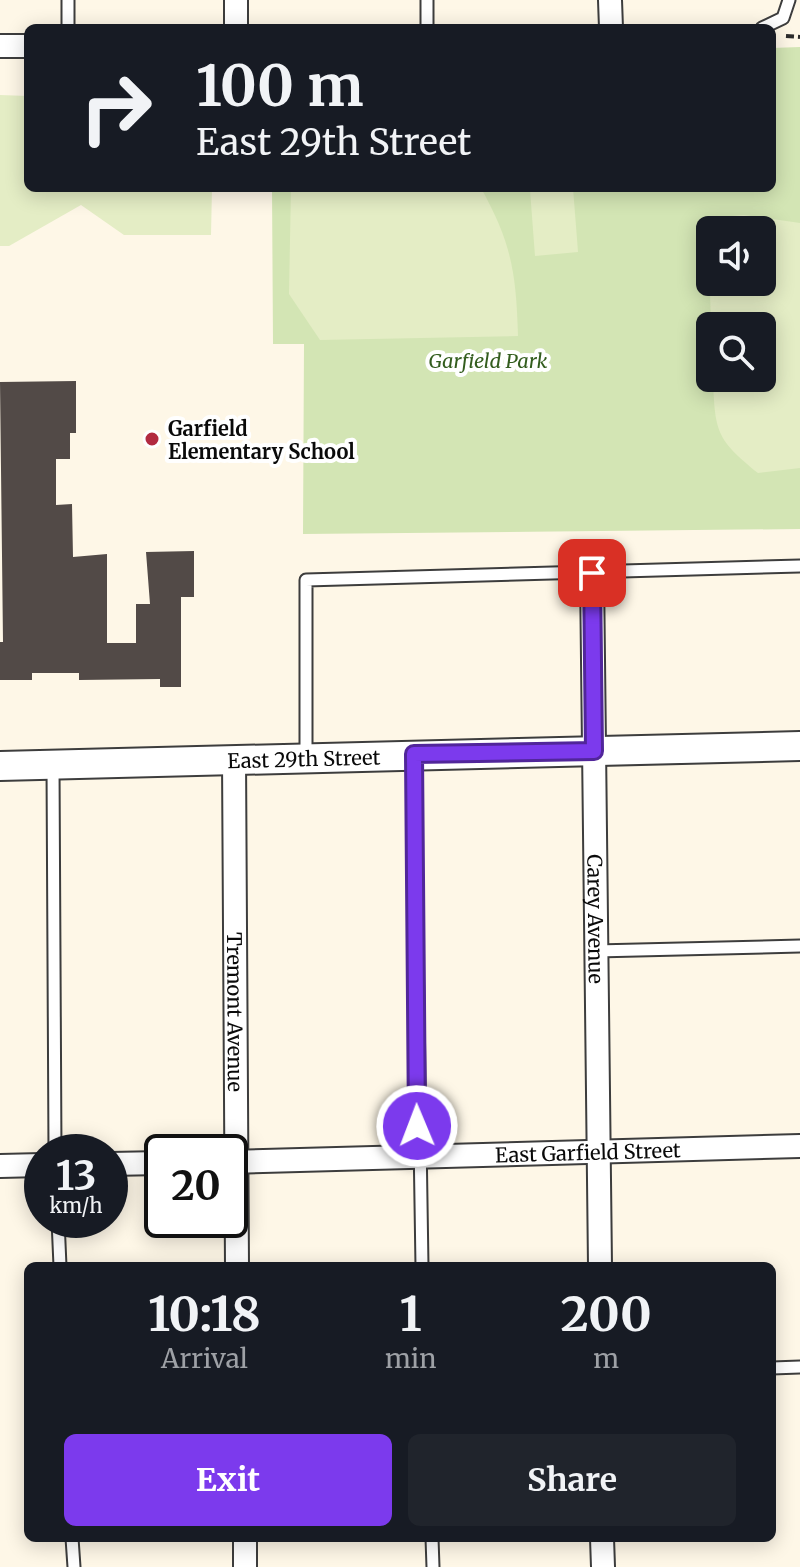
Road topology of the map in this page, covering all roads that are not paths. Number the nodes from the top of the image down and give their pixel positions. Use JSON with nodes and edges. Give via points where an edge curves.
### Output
{"nodes":[{"id":1,"x":68,"y":0,"type":"edge"},
{"id":2,"x":236,"y":0,"type":"edge"},
{"id":3,"x":427,"y":0,"type":"edge"},
{"id":4,"x":610,"y":0,"type":"edge"},
{"id":5,"x":789,"y":0,"type":"edge"},
{"id":6,"x":68,"y":24,"type":"edge"},
{"id":7,"x":236,"y":24,"type":"edge"},
{"id":8,"x":427,"y":24,"type":"edge"},
{"id":9,"x":611,"y":24,"type":"edge"},
{"id":10,"x":770,"y":24,"type":"edge"},
{"id":11,"x":0,"y":46,"type":"edge"},
{"id":12,"x":24,"y":46,"type":"edge"},
{"id":13,"x":800,"y":566,"type":"edge"},
{"id":14,"x":592,"y":573,"type":"junction"},
{"id":15,"x":800,"y":746,"type":"edge"},
{"id":16,"x":594,"y":751,"type":"junction"},
{"id":17,"x":414,"y":754,"type":"junction"},
{"id":18,"x":306,"y":756,"type":"junction"},
{"id":19,"x":234,"y":758,"type":"junction"},
{"id":20,"x":53,"y":764,"type":"junction"},
{"id":21,"x":0,"y":766,"type":"edge"},
{"id":22,"x":800,"y":946,"type":"edge"},
{"id":23,"x":596,"y":951,"type":"junction"},
{"id":24,"x":55,"y":1134,"type":"edge"},
{"id":25,"x":232,"y":1134,"type":"edge"},
{"id":26,"x":800,"y":1146,"type":"edge"},
{"id":27,"x":599,"y":1152,"type":"junction"},
{"id":28,"x":417,"y":1157,"type":"junction"},
{"id":29,"x":248,"y":1162,"type":"edge"},
{"id":30,"x":24,"y":1165,"type":"edge"},
{"id":31,"x":0,"y":1166,"type":"edge"},
{"id":32,"x":59,"y":1238,"type":"edge"},
{"id":33,"x":236,"y":1238,"type":"edge"},
{"id":34,"x":60,"y":1262,"type":"edge"},
{"id":35,"x":237,"y":1262,"type":"edge"},
{"id":36,"x":422,"y":1262,"type":"edge"},
{"id":37,"x":600,"y":1262,"type":"edge"},
{"id":38,"x":800,"y":1367,"type":"edge"},
{"id":39,"x":776,"y":1368,"type":"edge"},
{"id":40,"x":72,"y":1542,"type":"edge"},
{"id":41,"x":245,"y":1542,"type":"edge"},
{"id":42,"x":432,"y":1542,"type":"edge"},
{"id":43,"x":602,"y":1542,"type":"edge"},
{"id":44,"x":74,"y":1567,"type":"edge"},
{"id":45,"x":245,"y":1567,"type":"edge"},
{"id":46,"x":433,"y":1567,"type":"edge"},
{"id":47,"x":603,"y":1567,"type":"edge"}],
"edges":[{"from":1,"to":6,"type":"lane"},
{"from":2,"to":7,"type":"street"},
{"from":3,"to":8,"type":"lane"},
{"from":4,"to":9,"type":"street"},
{"from":5,"to":10,"type":"lane","via":[[783,18]]},
{"from":11,"to":12,"type":"street"},
{"from":13,"to":14,"type":"lane"},
{"from":14,"to":16,"type":"street","name":"Carey Avenue"},
{"from":14,"to":18,"type":"lane","via":[[306,580]]},
{"from":15,"to":16,"type":"street","name":"East 29th Street"},
{"from":16,"to":17,"type":"street","name":"East 29th Street"},
{"from":16,"to":23,"type":"street","name":"Carey Avenue"},
{"from":17,"to":18,"type":"street","name":"East 29th Street"},
{"from":17,"to":28,"type":"lane"},
{"from":18,"to":19,"type":"street","name":"East 29th Street"},
{"from":19,"to":20,"type":"street","name":"East 29th Street"},
{"from":19,"to":25,"type":"street","name":"Tremont Avenue"},
{"from":20,"to":21,"type":"street","name":"East 29th Street"},
{"from":20,"to":24,"type":"lane"},
{"from":22,"to":23,"type":"lane"},
{"from":23,"to":27,"type":"street","name":"Carey Avenue"},
{"from":26,"to":27,"type":"street","name":"East Garfield Street"},
{"from":27,"to":28,"type":"street","name":"East Garfield Street"},
{"from":27,"to":37,"type":"street","name":"Carey Avenue"},
{"from":28,"to":29,"type":"street","name":"East Garfield Street"},
{"from":28,"to":36,"type":"lane"},
{"from":30,"to":31,"type":"street"},
{"from":32,"to":34,"type":"lane"},
{"from":33,"to":35,"type":"street","name":"Tremont Avenue"},
{"from":38,"to":39,"type":"lane"},
{"from":40,"to":44,"type":"lane"},
{"from":41,"to":45,"type":"street"},
{"from":42,"to":46,"type":"lane"},
{"from":43,"to":47,"type":"street"}]}
